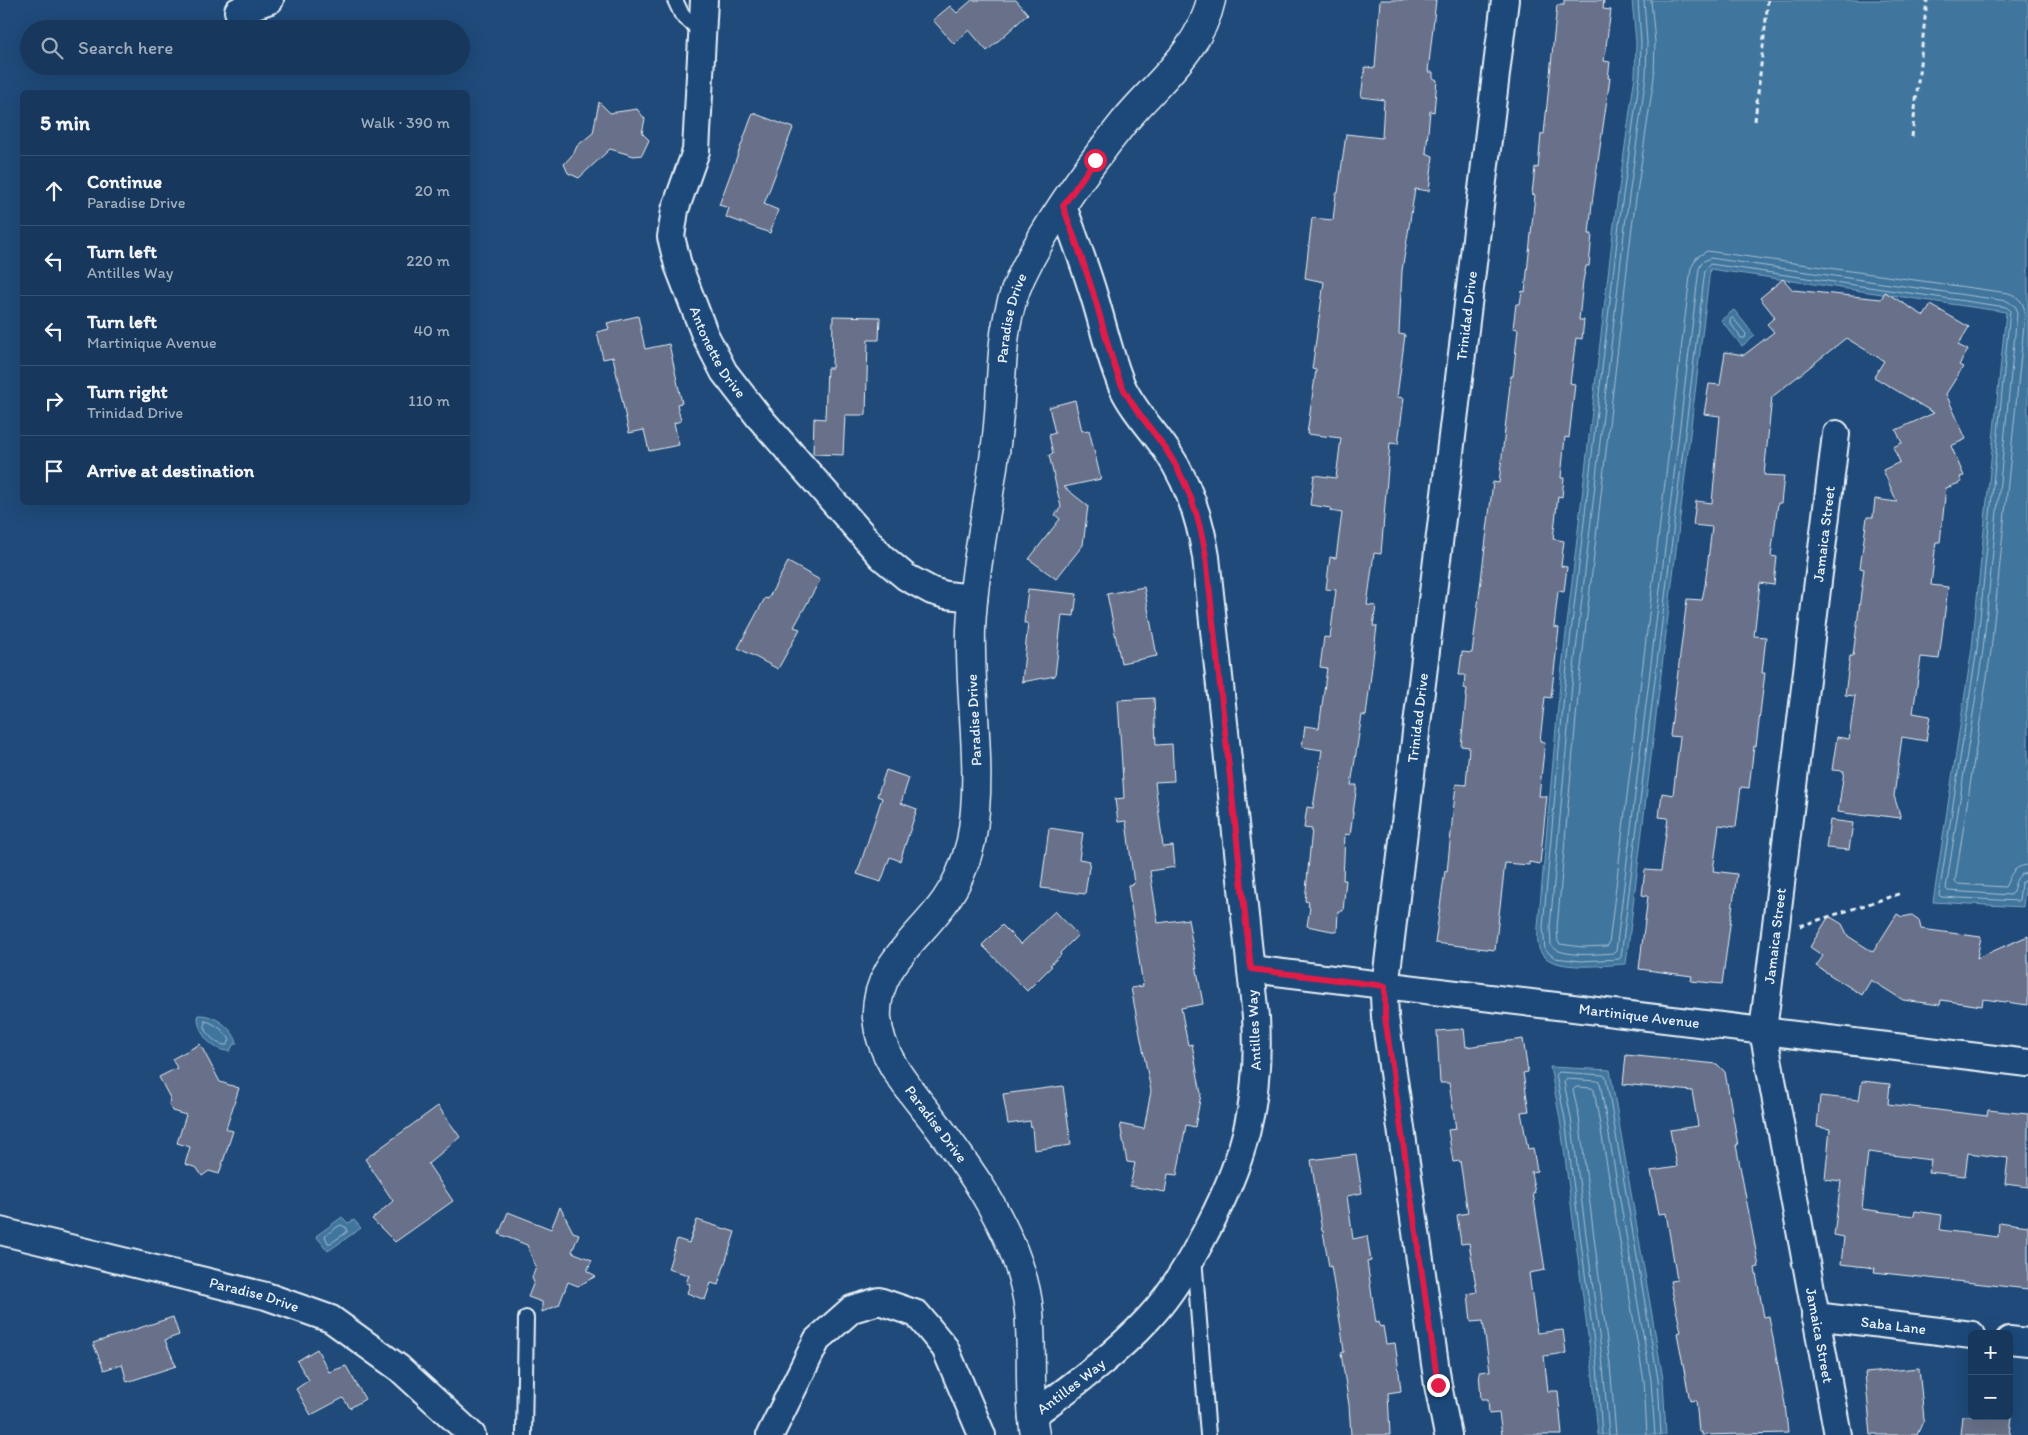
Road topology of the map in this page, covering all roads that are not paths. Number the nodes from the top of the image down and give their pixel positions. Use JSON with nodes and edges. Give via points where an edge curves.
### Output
{"nodes":[{"id":1,"x":270,"y":0,"type":"edge"},
{"id":2,"x":675,"y":0,"type":"edge"},
{"id":3,"x":704,"y":0,"type":"edge"},
{"id":4,"x":1211,"y":0,"type":"edge"},
{"id":5,"x":1505,"y":0,"type":"edge"},
{"id":6,"x":238,"y":11,"type":"dead end"},
{"id":7,"x":702,"y":32,"type":"junction"},
{"id":8,"x":1063,"y":206,"type":"junction"},
{"id":9,"x":1836,"y":434,"type":"dead end"},
{"id":10,"x":974,"y":598,"type":"junction"},
{"id":11,"x":1251,"y":969,"type":"junction"},
{"id":12,"x":1385,"y":986,"type":"junction"},
{"id":13,"x":1763,"y":1031,"type":"junction"},
{"id":14,"x":2028,"y":1063,"type":"edge"},
{"id":15,"x":0,"y":1230,"type":"edge"},
{"id":16,"x":1194,"y":1254,"type":"junction"},
{"id":17,"x":1815,"y":1316,"type":"junction"},
{"id":18,"x":526,"y":1318,"type":"dead end"},
{"id":19,"x":1968,"y":1335,"type":"edge"},
{"id":20,"x":2013,"y":1340,"type":"edge"},
{"id":21,"x":2028,"y":1342,"type":"edge"},
{"id":22,"x":1034,"y":1426,"type":"edge"},
{"id":23,"x":472,"y":1435,"type":"edge"},
{"id":24,"x":524,"y":1435,"type":"edge"},
{"id":25,"x":770,"y":1435,"type":"edge"},
{"id":26,"x":982,"y":1435,"type":"edge"},
{"id":27,"x":1208,"y":1435,"type":"edge"},
{"id":28,"x":1448,"y":1435,"type":"edge"},
{"id":29,"x":1838,"y":1435,"type":"edge"}],
"edges":[{"from":1,"to":6,"type":"street"},
{"from":2,"to":7,"type":"lane","via":[[682,15]]},
{"from":3,"to":7,"type":"street","name":"Antonette Drive"},
{"from":4,"to":8,"type":"street","name":"Paradise Drive","via":[[1206,19],[1189,48],[1123,123]]},
{"from":5,"to":12,"type":"street","name":"Trinidad Drive"},
{"from":7,"to":10,"type":"street","name":"Antonette Drive","via":[[696,151],[675,210],[671,237],[705,335],[724,372],[759,417],[882,557],[906,577],[932,591]]},
{"from":8,"to":10,"type":"street","name":"Paradise Drive","via":[[1022,276],[1006,324],[997,437]]},
{"from":8,"to":11,"type":"street","name":"Antilles Way","via":[[1115,370],[1143,421],[1176,464],[1199,520],[1206,557]]},
{"from":9,"to":13,"type":"street","name":"Jamaica Street"},
{"from":10,"to":22,"type":"street","name":"Paradise Drive","via":[[971,670],[977,794],[970,843],[965,863],[946,900],[886,974],[877,1014],[889,1059],[983,1191],[1017,1261],[1029,1312]]},
{"from":11,"to":12,"type":"street","name":"Martinique Avenue"},
{"from":11,"to":16,"type":"street","name":"Antilles Way","via":[[1258,1064],[1251,1118],[1227,1191]]},
{"from":12,"to":13,"type":"street","name":"Martinique Avenue"},
{"from":12,"to":28,"type":"street","name":"Trinidad Drive","via":[[1385,1017]]},
{"from":13,"to":14,"type":"street","name":"Martinique Avenue"},
{"from":13,"to":17,"type":"street","name":"Jamaica Street"},
{"from":15,"to":23,"type":"street","name":"Paradise Drive","via":[[266,1296],[331,1319],[399,1368]]},
{"from":16,"to":22,"type":"street","name":"Antilles Way","via":[[1163,1303]]},
{"from":16,"to":27,"type":"lane"},
{"from":17,"to":19,"type":"street","name":"Saba Lane"},
{"from":17,"to":29,"type":"street","name":"Jamaica Street"},
{"from":18,"to":24,"type":"lane"},
{"from":20,"to":21,"type":"street"},
{"from":25,"to":26,"type":"street","via":[[817,1340],[852,1309],[879,1301],[917,1314],[945,1348]]}]}
